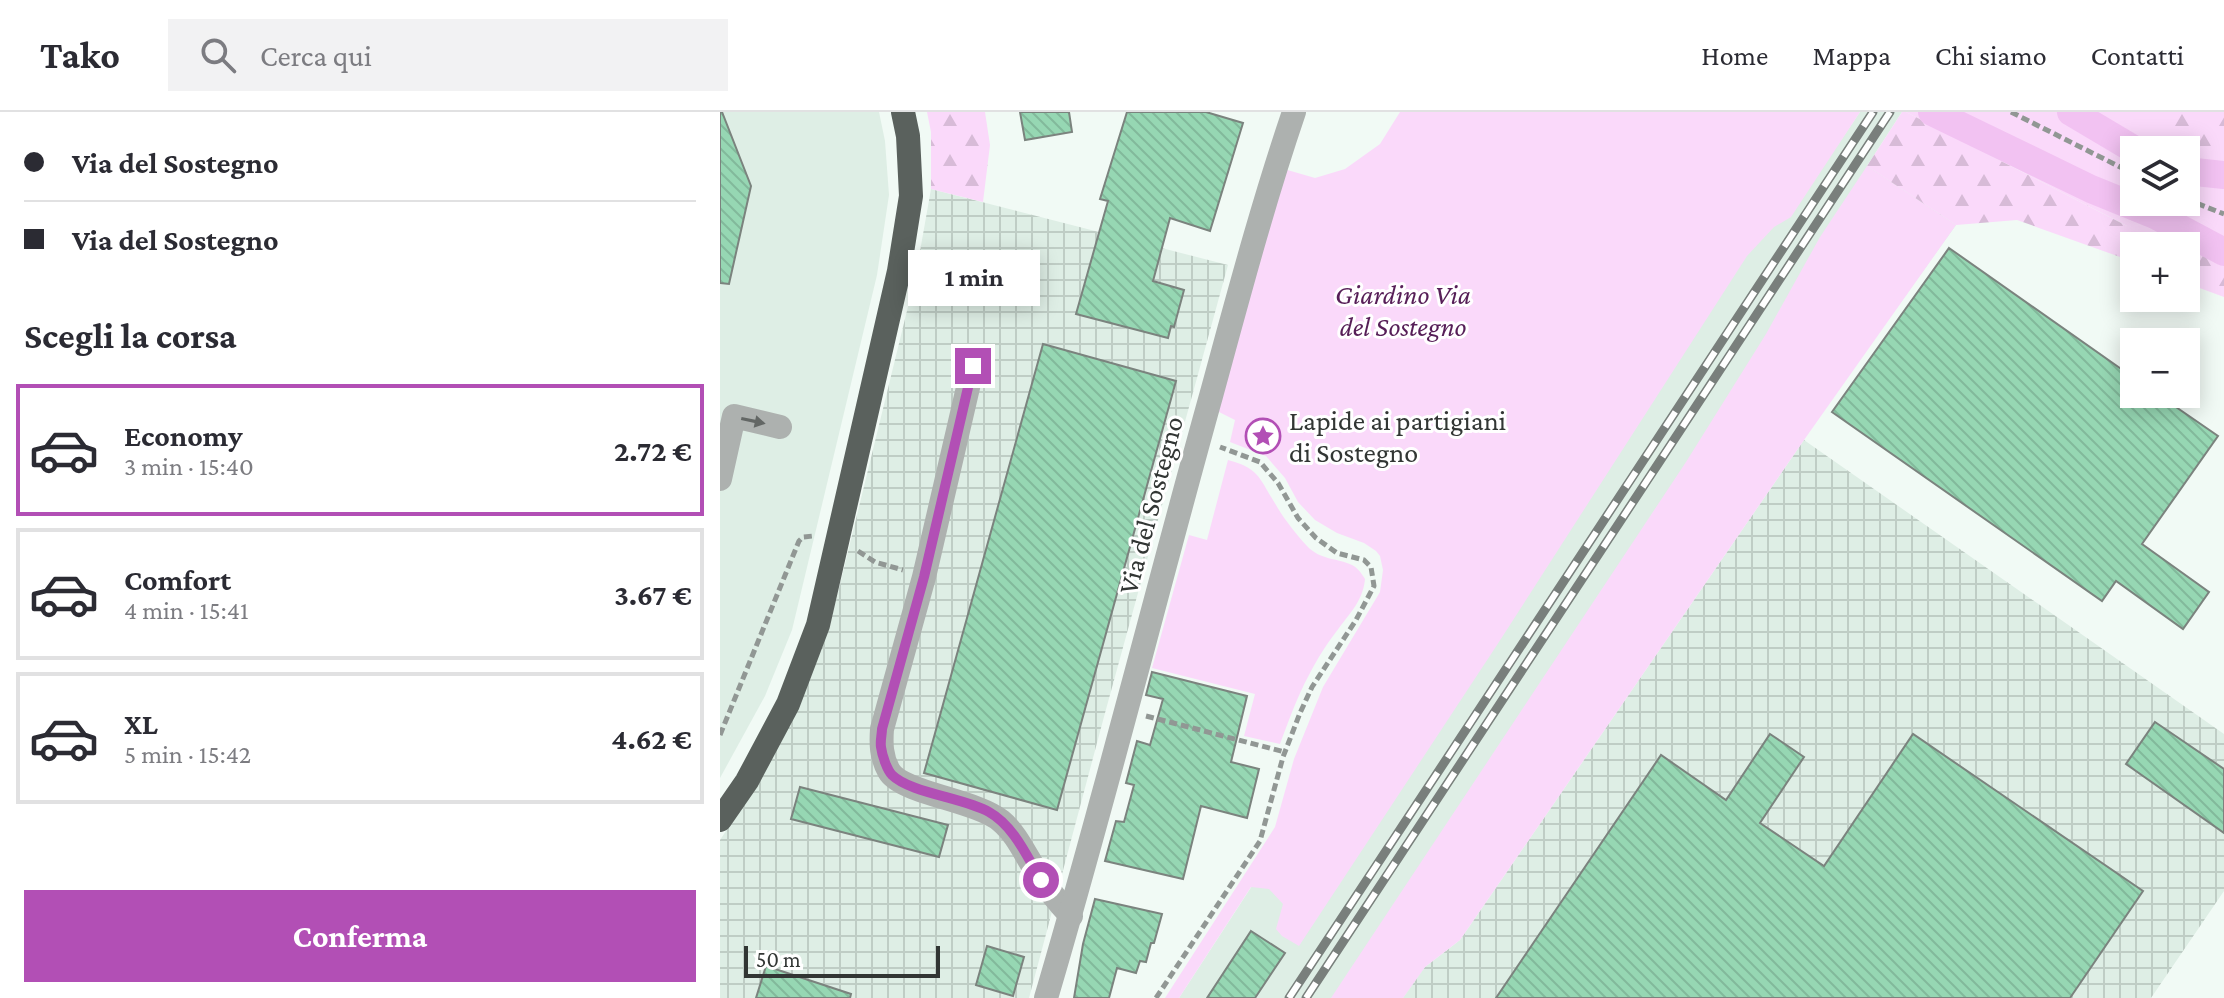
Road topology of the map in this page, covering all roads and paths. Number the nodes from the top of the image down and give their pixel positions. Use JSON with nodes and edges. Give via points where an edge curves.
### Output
{"nodes":[{"id":1,"x":903,"y":112,"type":"edge"},
{"id":2,"x":1294,"y":112,"type":"edge"},
{"id":3,"x":2011,"y":112,"type":"edge"},
{"id":4,"x":2120,"y":167,"type":"edge"},
{"id":5,"x":2200,"y":205,"type":"edge"},
{"id":6,"x":2224,"y":214,"type":"edge"},
{"id":7,"x":973,"y":366,"type":"dead end"},
{"id":8,"x":780,"y":427,"type":"dead end"},
{"id":9,"x":1214,"y":446,"type":"dead end"},
{"id":10,"x":720,"y":479,"type":"edge"},
{"id":11,"x":813,"y":536,"type":"dead end"},
{"id":12,"x":850,"y":547,"type":"dead end"},
{"id":13,"x":924,"y":577,"type":"junction"},
{"id":14,"x":1135,"y":713,"type":"dead end"},
{"id":15,"x":720,"y":735,"type":"edge"},
{"id":16,"x":1285,"y":752,"type":"junction"},
{"id":17,"x":720,"y":820,"type":"edge"},
{"id":18,"x":1071,"y":916,"type":"junction"},
{"id":19,"x":1046,"y":998,"type":"edge"},
{"id":20,"x":1156,"y":998,"type":"edge"}],
"edges":[{"from":1,"to":17,"type":"highway","via":[[911,196],[899,271],[818,625],[788,704]]},
{"from":2,"to":18,"type":"street","name":"Via del Sostegno","via":[[1240,290]]},
{"from":3,"to":4,"type":"path"},
{"from":5,"to":6,"type":"path"},
{"from":7,"to":13,"type":"street"},
{"from":10,"to":8,"type":"street","one_way":true,"via":[[734,416]]},
{"from":9,"to":16,"type":"path","via":[[1260,462],[1316,538],[1337,553],[1364,560],[1374,576],[1367,601],[1312,687]]},
{"from":11,"to":15,"type":"path","via":[[799,541]]},
{"from":12,"to":13,"type":"path","via":[[875,562]]},
{"from":13,"to":18,"type":"street","via":[[882,729],[881,747],[890,773],[903,783],[1001,820]]},
{"from":14,"to":16,"type":"path"},
{"from":16,"to":20,"type":"path","via":[[1260,841]]},
{"from":18,"to":19,"type":"street","name":"Via del Sostegno"}]}
